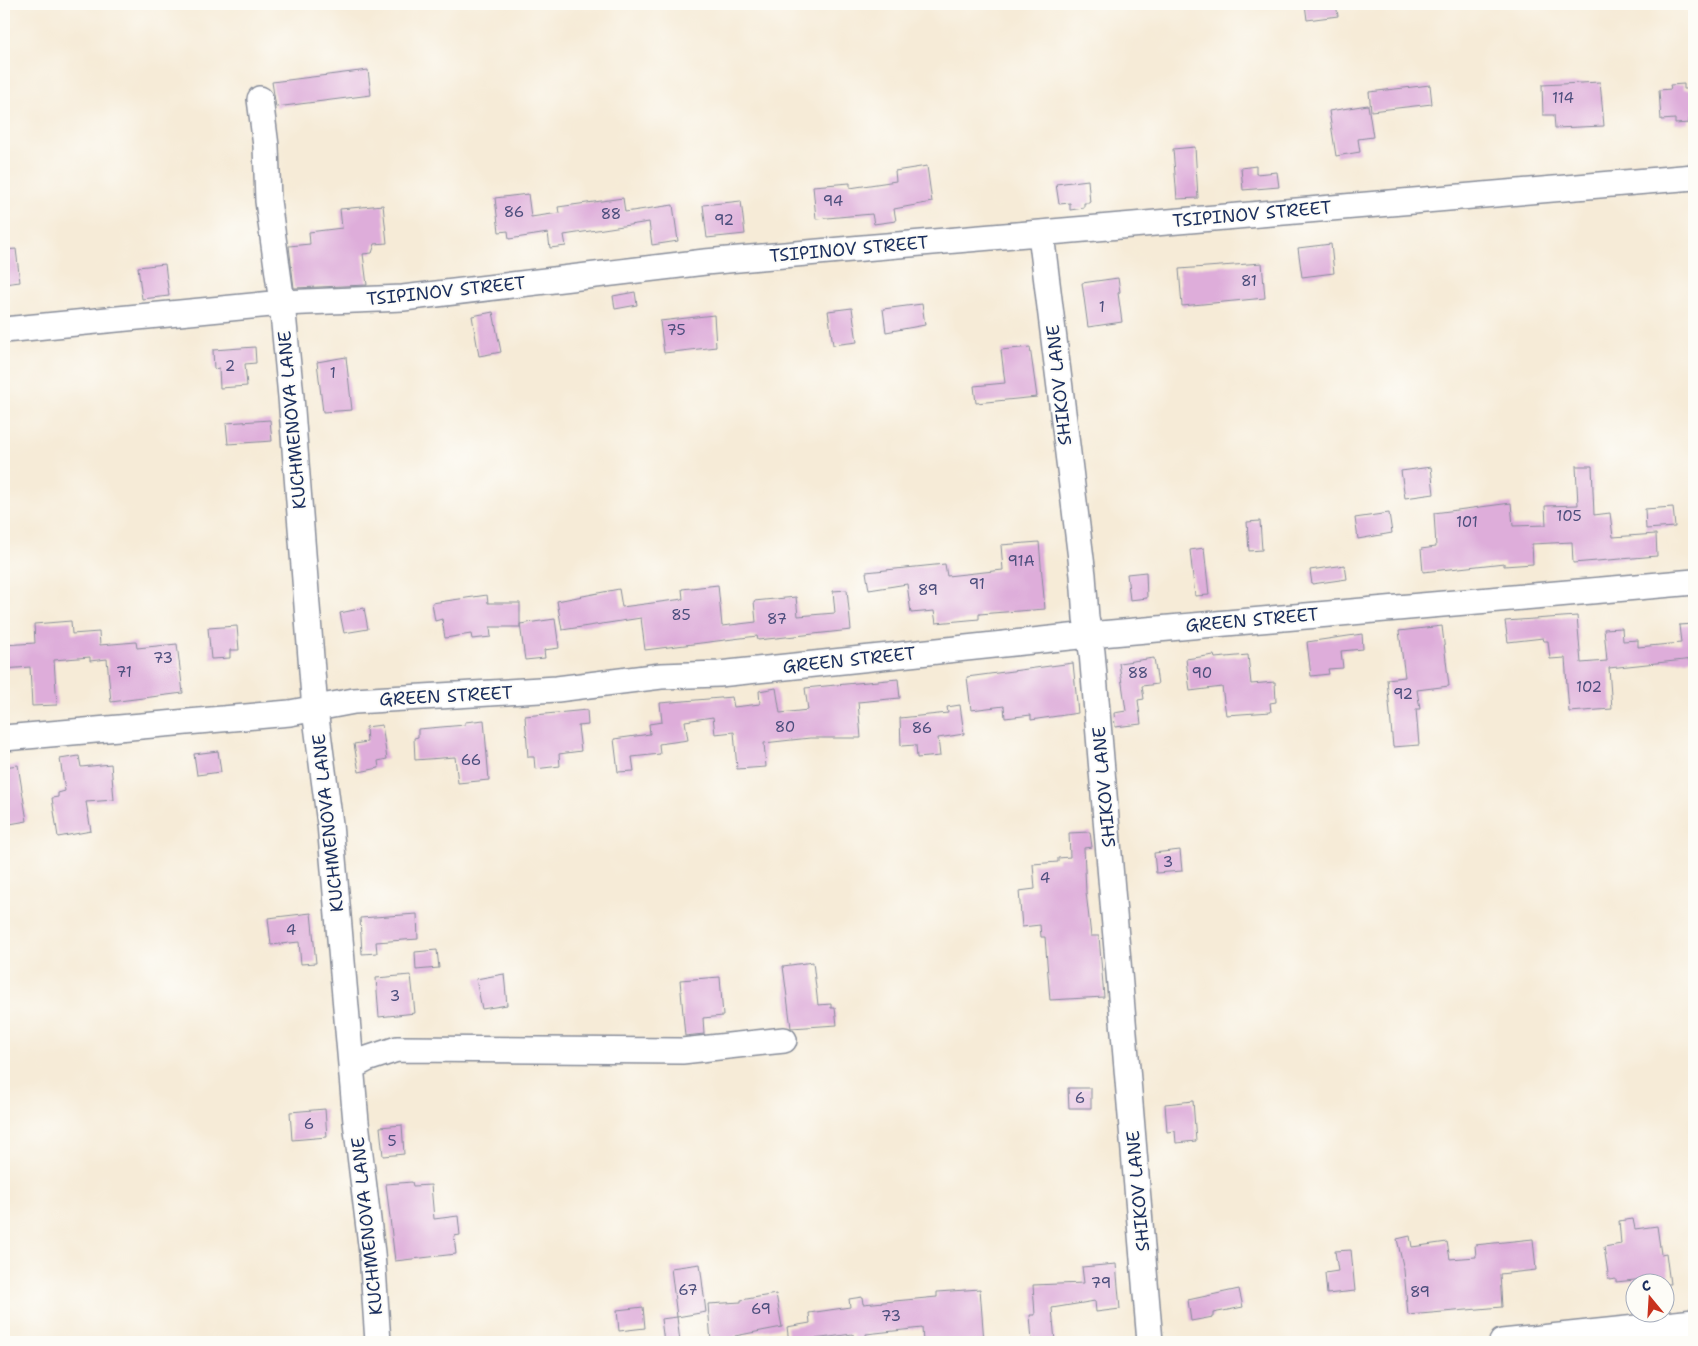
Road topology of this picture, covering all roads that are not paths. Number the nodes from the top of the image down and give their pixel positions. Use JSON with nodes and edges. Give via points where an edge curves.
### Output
{"nodes":[{"id":1,"x":260,"y":99,"type":"dead end"},
{"id":2,"x":1694,"y":177,"type":"edge"},
{"id":3,"x":1041,"y":234,"type":"junction"},
{"id":4,"x":282,"y":303,"type":"junction"},
{"id":5,"x":4,"y":330,"type":"edge"},
{"id":6,"x":1694,"y":582,"type":"edge"},
{"id":7,"x":1089,"y":635,"type":"junction"},
{"id":8,"x":315,"y":710,"type":"junction"},
{"id":9,"x":4,"y":738,"type":"edge"},
{"id":10,"x":784,"y":1040,"type":"dead end"},
{"id":11,"x":352,"y":1067,"type":"junction"},
{"id":12,"x":1694,"y":1322,"type":"edge"},
{"id":13,"x":378,"y":1342,"type":"edge"},
{"id":14,"x":1150,"y":1342,"type":"edge"},
{"id":15,"x":1502,"y":1342,"type":"edge"}],
"edges":[{"from":1,"to":4,"type":"street","name":"KUCHMENOVA LANE","via":[[268,201]]},
{"from":2,"to":3,"type":"street","name":"TSIPINOV STREET","via":[[1199,217]]},
{"from":3,"to":4,"type":"street","name":"TSIPINOV STREET","via":[[706,262],[403,298]]},
{"from":3,"to":7,"type":"street","name":"SHIKOV LANE"},
{"from":4,"to":5,"type":"street","name":"TSIPINOV STREET"},
{"from":4,"to":8,"type":"street","name":"KUCHMENOVA LANE"},
{"from":6,"to":7,"type":"street","name":"GREEN STREET"},
{"from":7,"to":8,"type":"street","name":"GREEN STREET","via":[[557,689],[354,701]]},
{"from":7,"to":14,"type":"street","name":"SHIKOV LANE"},
{"from":8,"to":9,"type":"street","name":"GREEN STREET"},
{"from":8,"to":11,"type":"street","name":"KUCHMENOVA LANE","via":[[330,824]]},
{"from":10,"to":11,"type":"street","via":[[682,1051],[397,1049]]},
{"from":11,"to":13,"type":"street","name":"KUCHMENOVA LANE"},
{"from":12,"to":15,"type":"street"}]}
